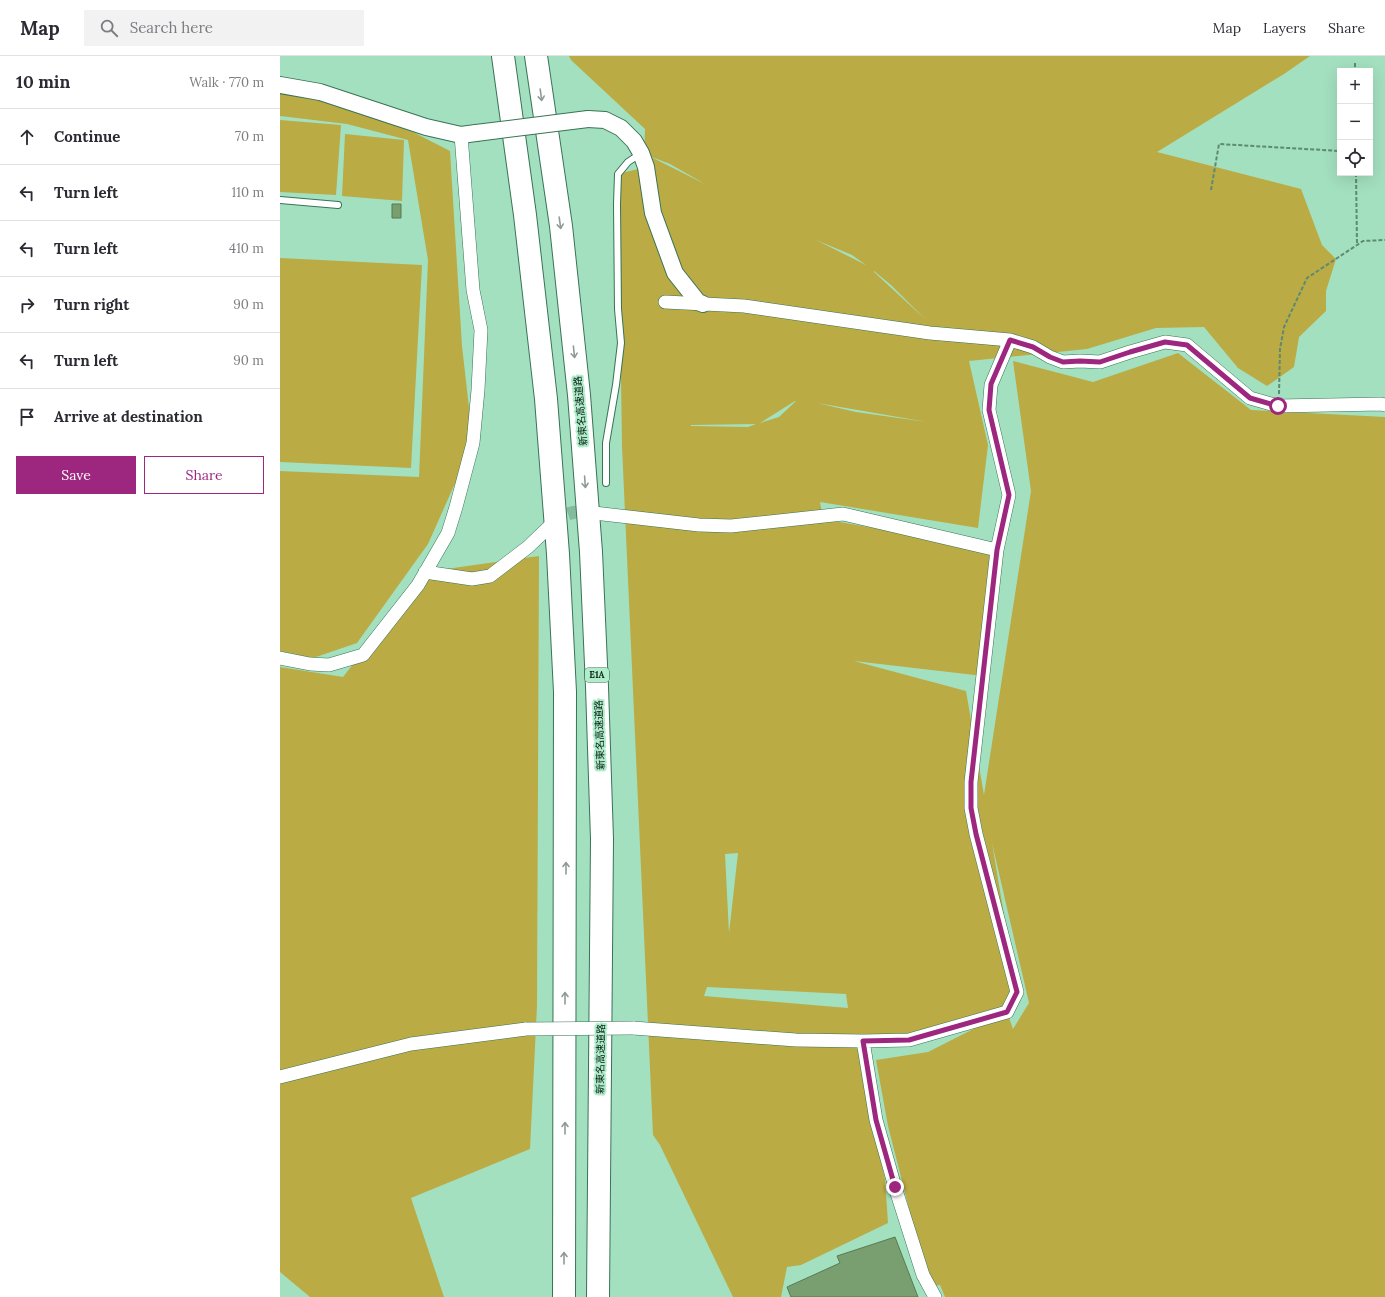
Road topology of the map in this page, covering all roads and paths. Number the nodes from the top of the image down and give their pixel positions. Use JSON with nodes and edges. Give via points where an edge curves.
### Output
{"nodes":[{"id":1,"x":503,"y":56,"type":"edge"},
{"id":2,"x":536,"y":56,"type":"edge"},
{"id":3,"x":1355,"y":64,"type":"dead end"},
{"id":4,"x":1355,"y":68,"type":"edge"},
{"id":5,"x":280,"y":85,"type":"edge"},
{"id":6,"x":468,"y":134,"type":"junction"},
{"id":7,"x":1337,"y":151,"type":"edge"},
{"id":8,"x":641,"y":153,"type":"junction"},
{"id":9,"x":1356,"y":176,"type":"edge"},
{"id":10,"x":1211,"y":190,"type":"dead end"},
{"id":11,"x":280,"y":200,"type":"edge"},
{"id":12,"x":338,"y":205,"type":"dead end"},
{"id":13,"x":1385,"y":240,"type":"edge"},
{"id":14,"x":1357,"y":245,"type":"junction"},
{"id":15,"x":665,"y":302,"type":"dead end"},
{"id":16,"x":703,"y":304,"type":"junction"},
{"id":17,"x":1010,"y":340,"type":"junction"},
{"id":18,"x":1385,"y":405,"type":"edge"},
{"id":19,"x":1278,"y":406,"type":"junction"},
{"id":20,"x":606,"y":483,"type":"dead end"},
{"id":21,"x":594,"y":513,"type":"tunnel mouth"},
{"id":22,"x":550,"y":525,"type":"tunnel mouth"},
{"id":23,"x":997,"y":550,"type":"junction"},
{"id":24,"x":425,"y":572,"type":"junction"},
{"id":25,"x":280,"y":658,"type":"edge"},
{"id":26,"x":863,"y":1041,"type":"junction"},
{"id":27,"x":280,"y":1077,"type":"edge"},
{"id":28,"x":564,"y":1297,"type":"edge"},
{"id":29,"x":598,"y":1297,"type":"edge"},
{"id":30,"x":935,"y":1297,"type":"edge"}],
"edges":[{"from":28,"to":1,"type":"highway","one_way":true,"via":[[565,692],[546,399],[525,215]]},
{"from":2,"to":29,"type":"highway","name":"新東名高速道路","number":"E1A","one_way":true,"via":[[560,226],[579,395],[591,552],[602,839]]},
{"from":3,"to":4,"type":"path"},
{"from":5,"to":6,"type":"street","via":[[320,92],[426,126]]},
{"from":6,"to":8,"type":"street","bridge":true,"via":[[588,119],[605,120],[621,128],[634,141]]},
{"from":6,"to":24,"type":"street","via":[[473,290],[480,330],[473,443],[448,533]]},
{"from":7,"to":10,"type":"path","via":[[1220,144]]},
{"from":8,"to":16,"type":"street","via":[[646,167],[653,213],[675,272],[698,302]]},
{"from":8,"to":20,"type":"lane","via":[[628,162],[618,174],[618,309],[621,342],[606,443]]},
{"from":9,"to":14,"type":"path"},
{"from":11,"to":12,"type":"lane"},
{"from":13,"to":14,"type":"path","via":[[1363,241]]},
{"from":14,"to":19,"type":"path","via":[[1307,278],[1284,327],[1280,350]]},
{"from":15,"to":16,"type":"street"},
{"from":16,"to":17,"type":"street","via":[[744,306],[930,333]]},
{"from":17,"to":19,"type":"street","via":[[1033,347],[1063,362],[1100,362],[1165,342],[1187,345],[1250,398]]},
{"from":17,"to":23,"type":"street","via":[[991,384],[989,410],[1009,495]]},
{"from":18,"to":19,"type":"street"},
{"from":21,"to":23,"type":"street","via":[[699,525],[731,526],[843,514]]},
{"from":22,"to":24,"type":"street","via":[[528,547],[490,576],[472,579]]},
{"from":23,"to":26,"type":"street","via":[[971,782],[971,808],[1017,992],[1007,1012],[909,1040]]},
{"from":24,"to":25,"type":"street","via":[[418,585],[363,655],[329,665]]},
{"from":26,"to":27,"type":"street","bridge":true,"via":[[796,1040],[633,1028],[526,1029],[411,1044]]},
{"from":26,"to":30,"type":"street","via":[[876,1120],[923,1275]]}]}
